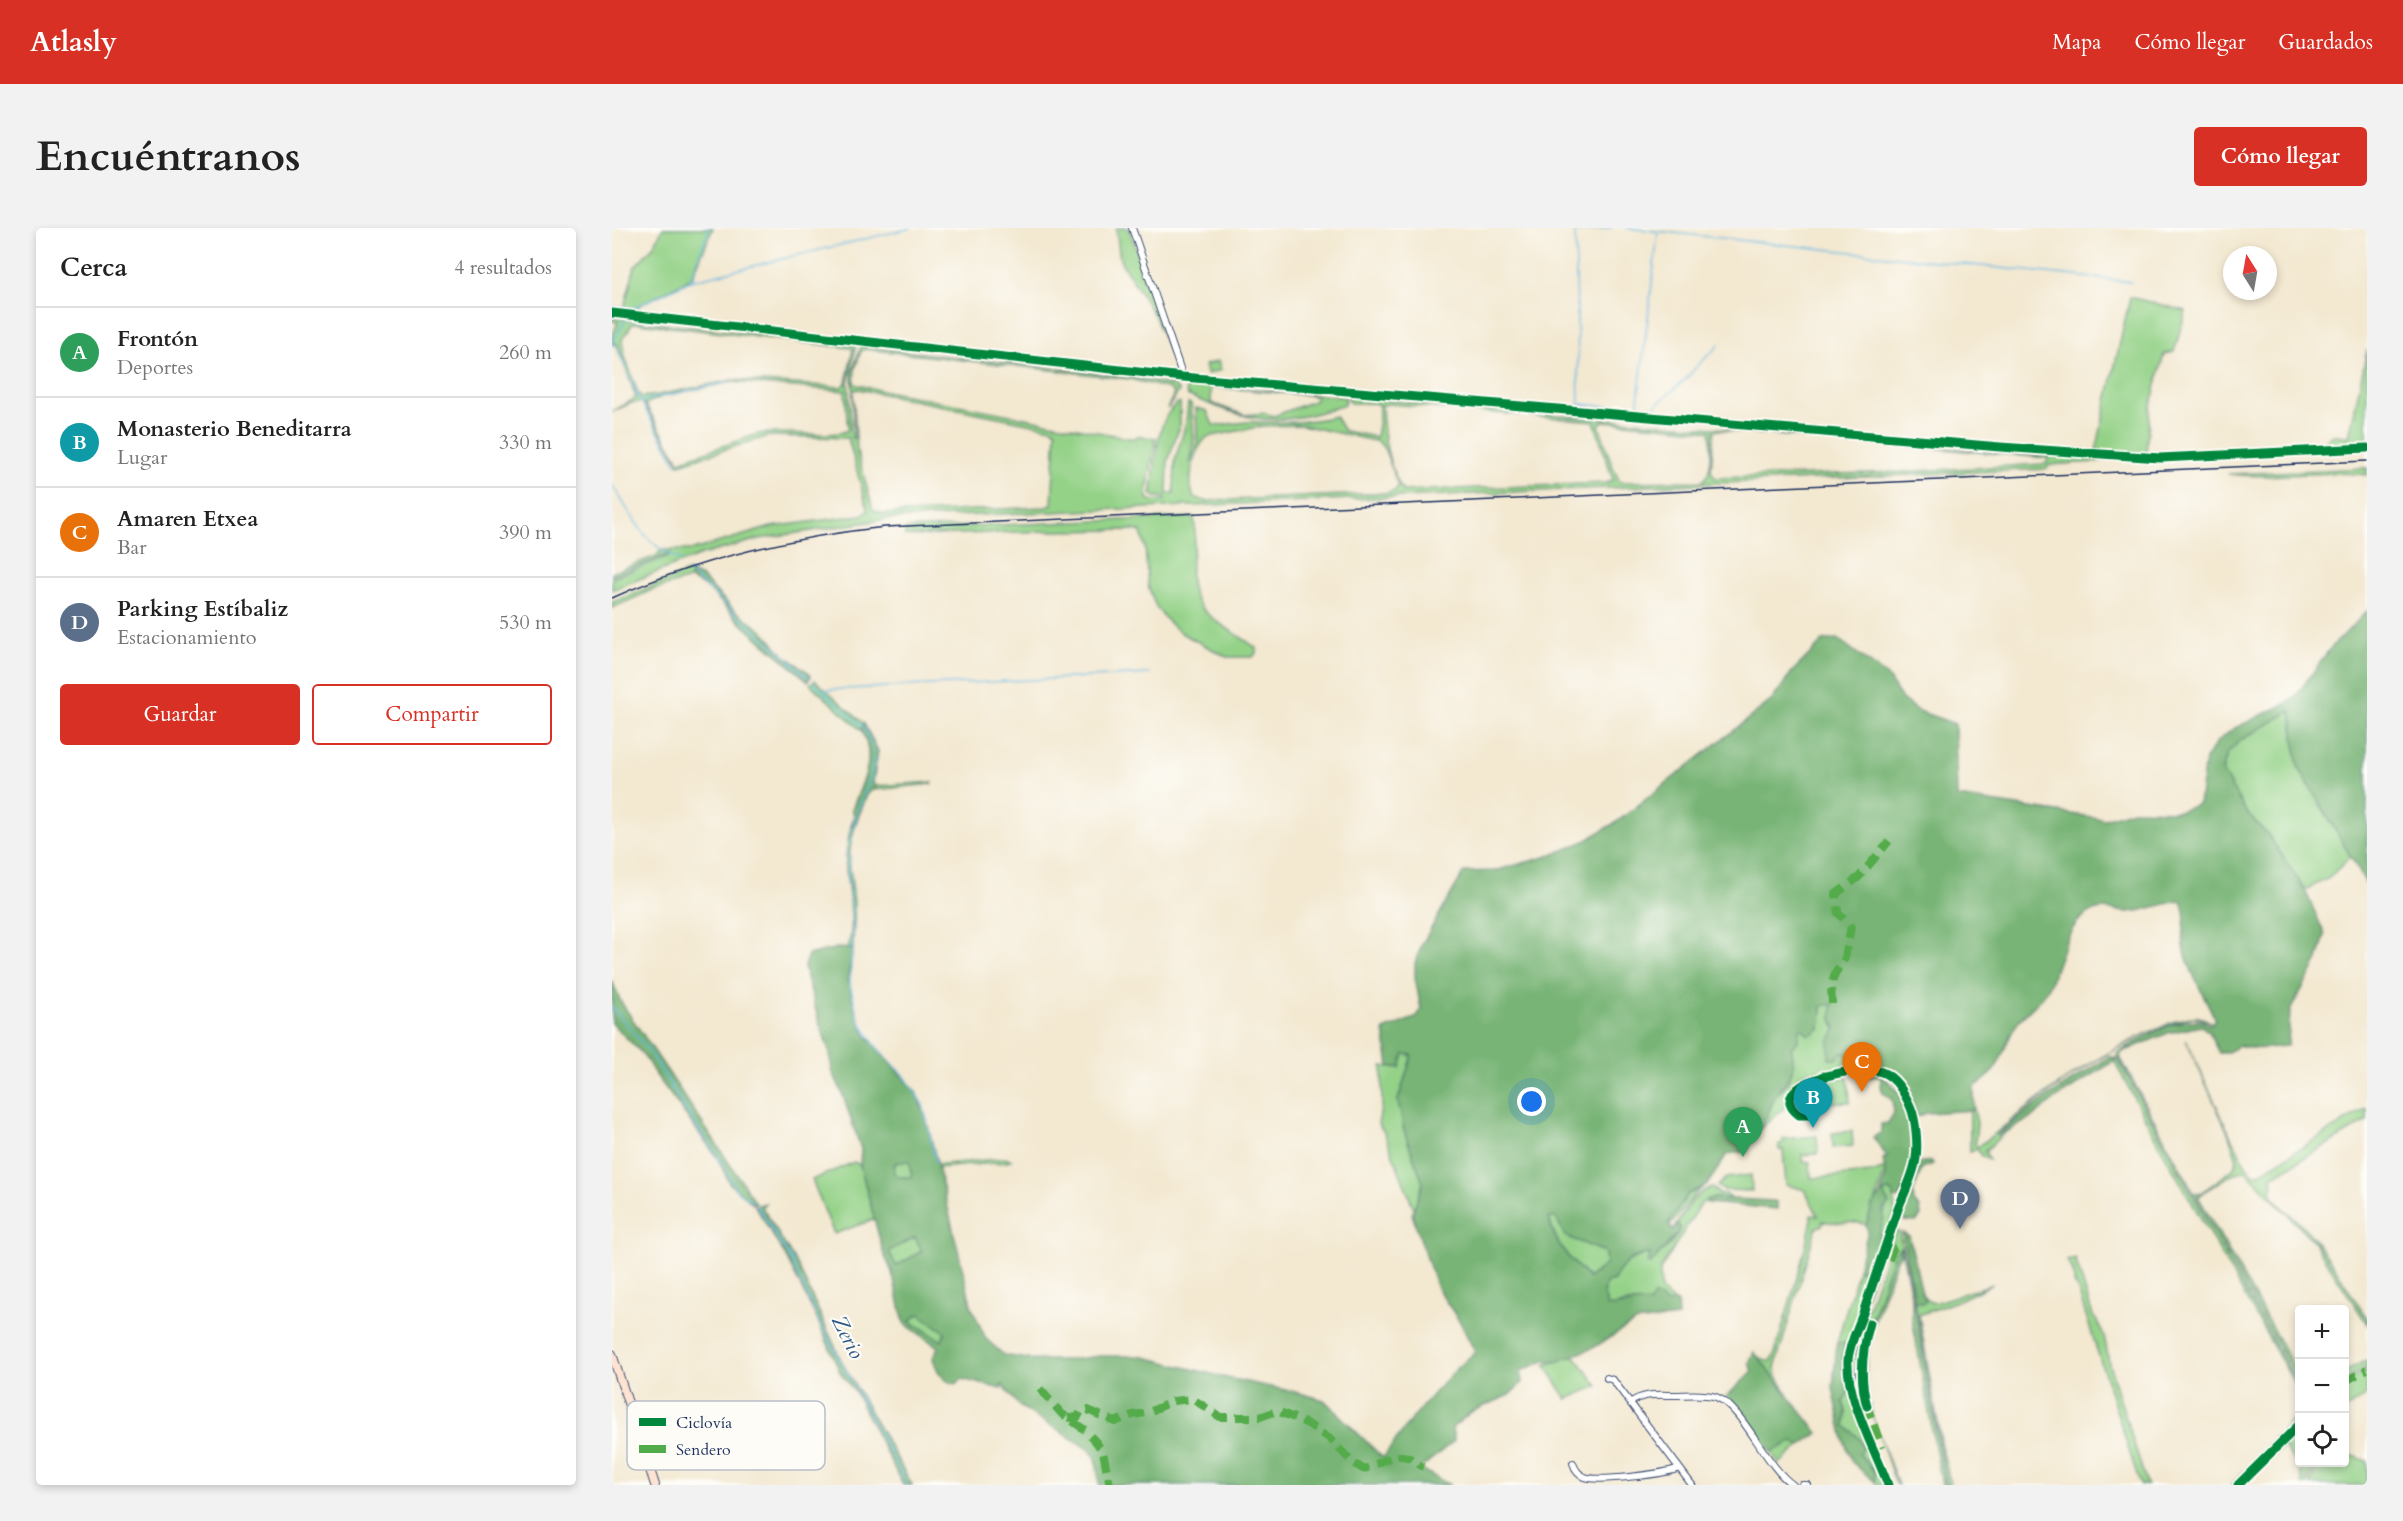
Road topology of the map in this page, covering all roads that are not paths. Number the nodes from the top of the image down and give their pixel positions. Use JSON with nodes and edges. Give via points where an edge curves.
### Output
{"nodes":[{"id":1,"x":1132,"y":228,"type":"edge"},
{"id":2,"x":612,"y":313,"type":"edge"},
{"id":3,"x":1183,"y":376,"type":"junction"},
{"id":4,"x":2367,"y":448,"type":"edge"},
{"id":5,"x":1823,"y":1076,"type":"junction"},
{"id":6,"x":1894,"y":1222,"type":"joint"},
{"id":7,"x":612,"y":1354,"type":"edge"},
{"id":8,"x":1607,"y":1378,"type":"dead end"},
{"id":9,"x":627,"y":1401,"type":"edge"},
{"id":10,"x":1630,"y":1403,"type":"junction"},
{"id":11,"x":1573,"y":1463,"type":"dead end"},
{"id":12,"x":1679,"y":1468,"type":"junction"},
{"id":13,"x":650,"y":1470,"type":"edge"},
{"id":14,"x":655,"y":1485,"type":"edge"},
{"id":15,"x":1692,"y":1485,"type":"edge"},
{"id":16,"x":1792,"y":1485,"type":"edge"},
{"id":17,"x":1802,"y":1485,"type":"edge"},
{"id":18,"x":1808,"y":1485,"type":"edge"},
{"id":19,"x":1888,"y":1485,"type":"edge"}],
"edges":[{"from":1,"to":3,"type":"street"},
{"from":2,"to":3,"type":"street"},
{"from":3,"to":4,"type":"street","via":[[2138,457]]},
{"from":5,"to":5,"type":"street","via":[[1793,1091],[1791,1105],[1799,1115],[1810,1115],[1818,1109]]},
{"from":5,"to":6,"type":"street","via":[[1880,1071],[1891,1078],[1912,1111],[1916,1157]]},
{"from":6,"to":19,"type":"street","via":[[1848,1361],[1859,1413]]},
{"from":7,"to":9,"type":"street"},
{"from":8,"to":10,"type":"street","via":[[1613,1380]]},
{"from":10,"to":12,"type":"street"},
{"from":10,"to":16,"type":"street","via":[[1651,1395],[1719,1398],[1729,1405]]},
{"from":11,"to":12,"type":"street","via":[[1576,1471],[1588,1478],[1661,1473]]},
{"from":12,"to":15,"type":"street"},
{"from":13,"to":14,"type":"street"},
{"from":17,"to":18,"type":"street"}]}
